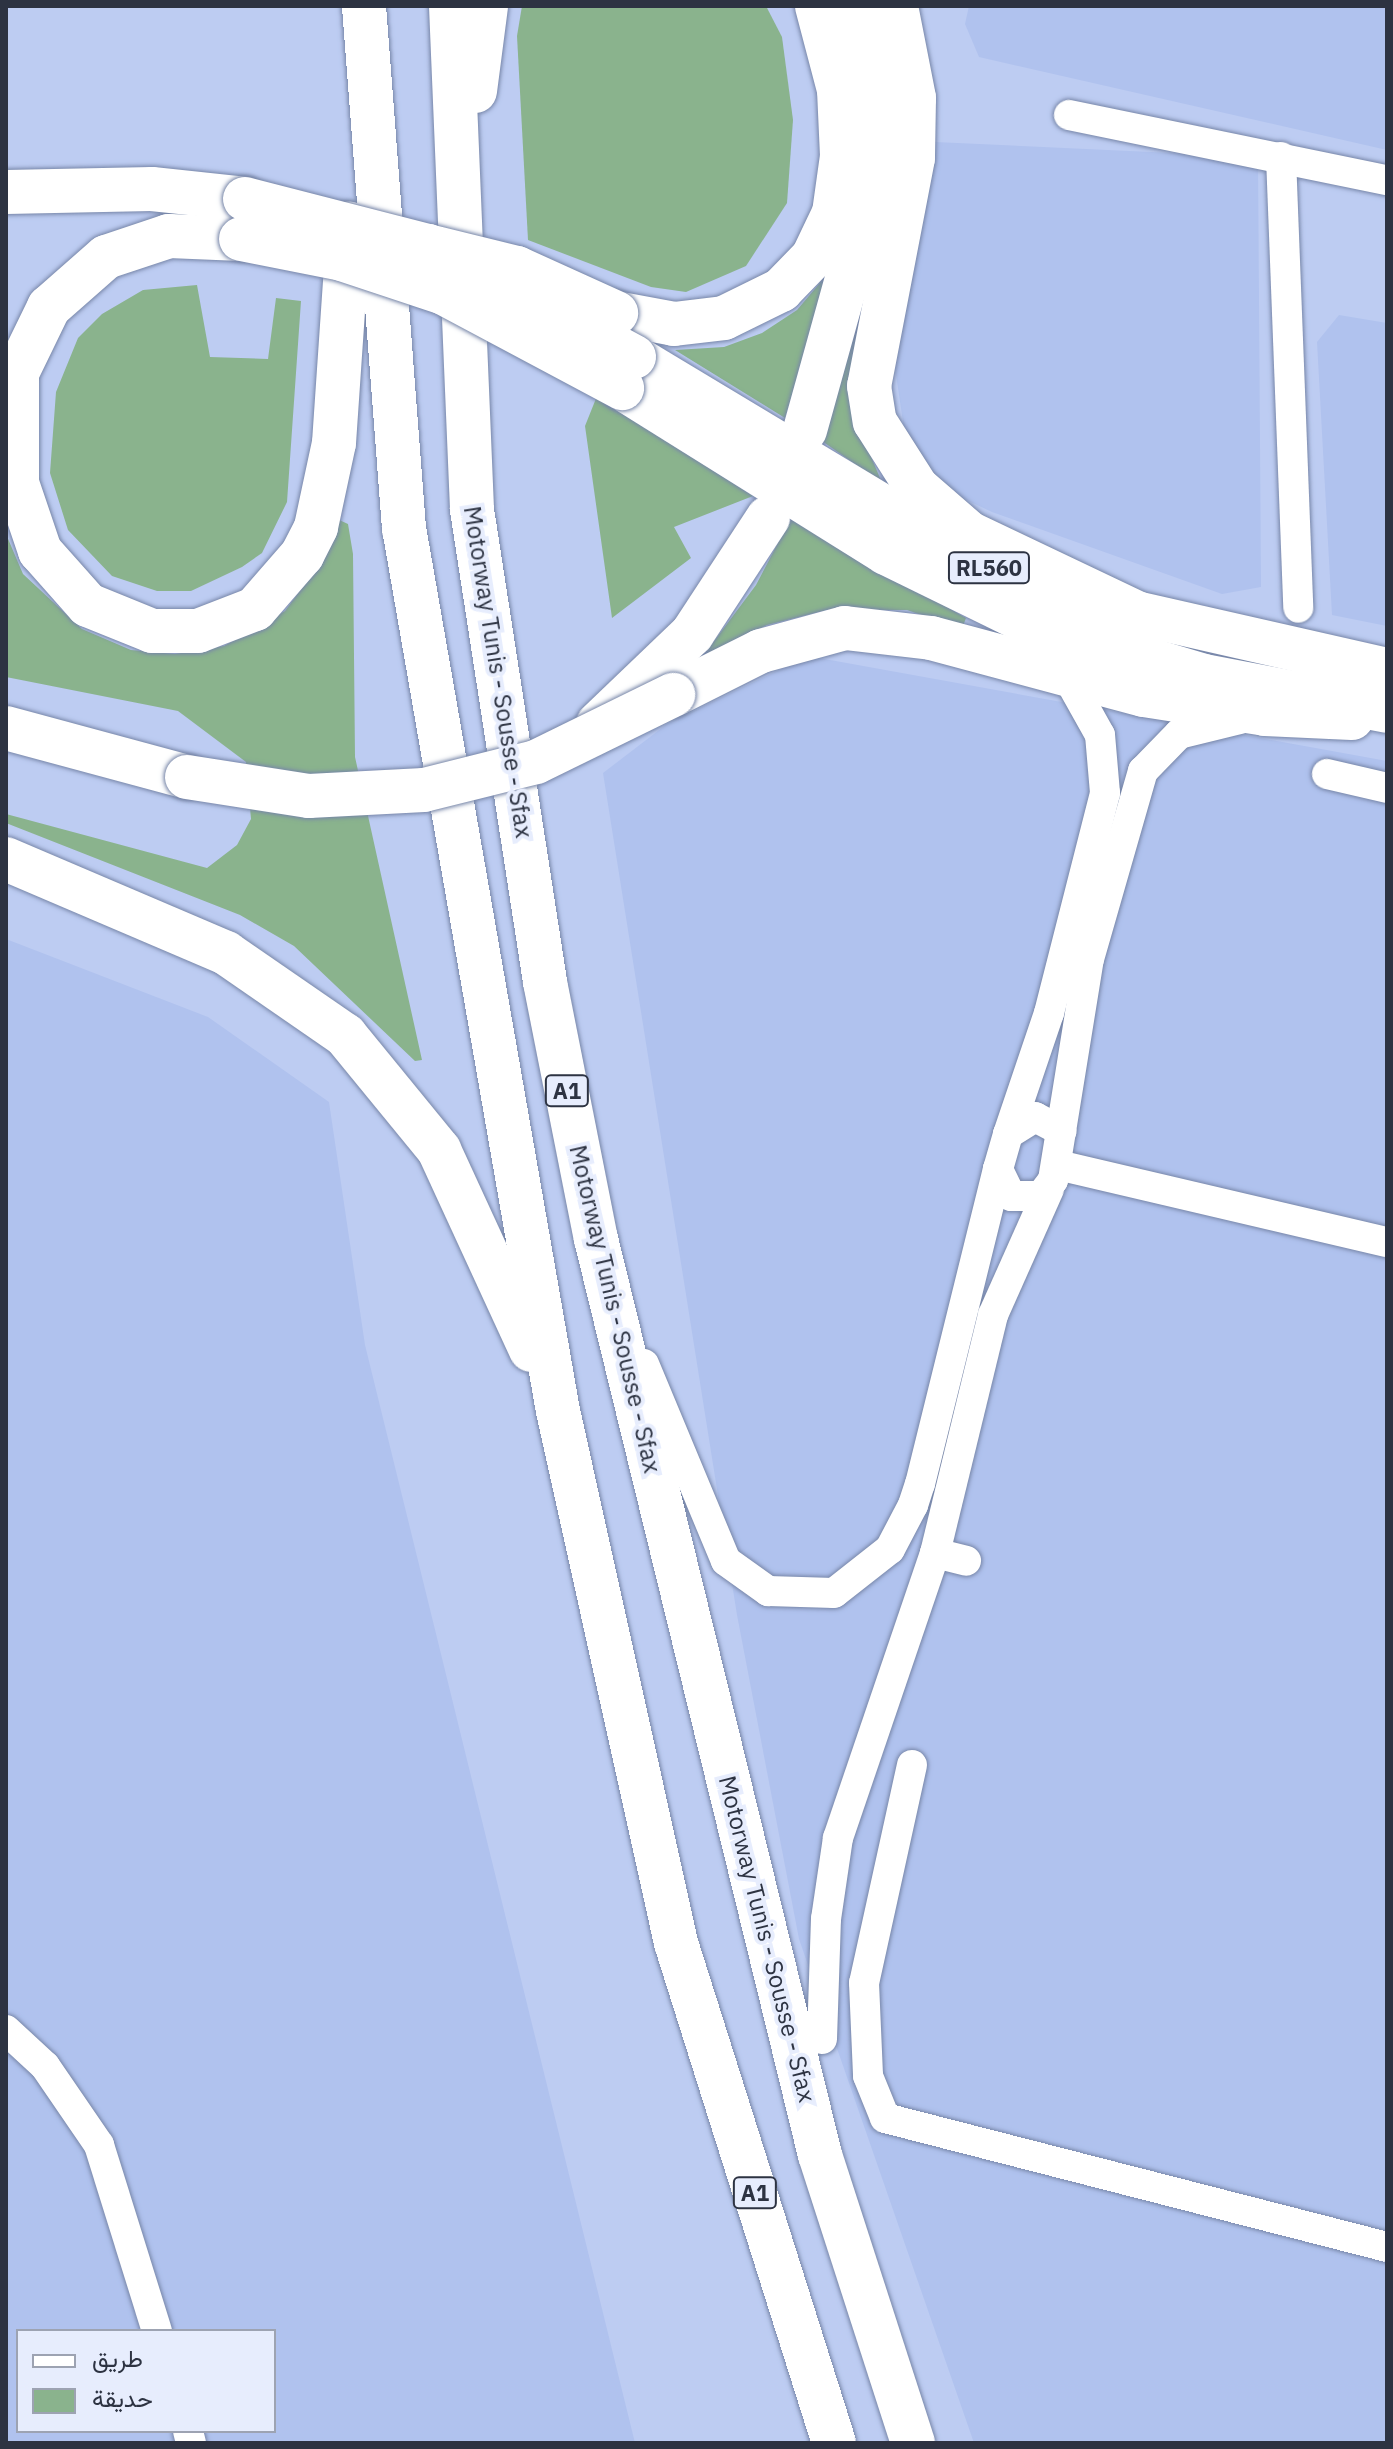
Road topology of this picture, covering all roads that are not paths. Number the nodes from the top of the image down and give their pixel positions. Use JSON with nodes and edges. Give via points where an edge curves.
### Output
{"nodes":[{"id":1,"x":363,"y":6,"type":"edge"},
{"id":2,"x":451,"y":6,"type":"edge"},
{"id":3,"x":486,"y":6,"type":"edge"},
{"id":4,"x":817,"y":6,"type":"edge"},
{"id":5,"x":861,"y":6,"type":"edge"},
{"id":6,"x":896,"y":6,"type":"edge"},
{"id":7,"x":1069,"y":115,"type":"dead end"},
{"id":8,"x":1281,"y":157,"type":"junction"},
{"id":9,"x":1387,"y":180,"type":"edge"},
{"id":10,"x":6,"y":192,"type":"edge"},
{"id":11,"x":243,"y":219,"type":"junction"},
{"id":12,"x":443,"y":231,"type":"junction"},
{"id":13,"x":628,"y":372,"type":"junction"},
{"id":14,"x":805,"y":430,"type":"dead end"},
{"id":15,"x":768,"y":518,"type":"dead end"},
{"id":16,"x":1298,"y":608,"type":"dead end"},
{"id":17,"x":1151,"y":620,"type":"junction"},
{"id":18,"x":1387,"y":670,"type":"edge"},
{"id":19,"x":1067,"y":676,"type":"junction"},
{"id":20,"x":667,"y":683,"type":"junction"},
{"id":21,"x":1387,"y":711,"type":"edge"},
{"id":22,"x":1265,"y":714,"type":"junction"},
{"id":23,"x":1387,"y":719,"type":"edge"},
{"id":24,"x":6,"y":728,"type":"edge"},
{"id":25,"x":1327,"y":774,"type":"dead end"},
{"id":26,"x":1387,"y":788,"type":"edge"},
{"id":27,"x":6,"y":859,"type":"edge"},
{"id":28,"x":1061,"y":1131,"type":"junction"},
{"id":29,"x":1008,"y":1134,"type":"junction"},
{"id":30,"x":998,"y":1169,"type":"junction"},
{"id":31,"x":1053,"y":1177,"type":"junction"},
{"id":32,"x":596,"y":1239,"type":"junction"},
{"id":33,"x":1387,"y":1242,"type":"edge"},
{"id":34,"x":558,"y":1411,"type":"junction"},
{"id":35,"x":935,"y":1553,"type":"junction"},
{"id":36,"x":966,"y":1561,"type":"dead end"},
{"id":37,"x":912,"y":1765,"type":"dead end"},
{"id":38,"x":6,"y":2030,"type":"edge"},
{"id":39,"x":822,"y":2039,"type":"joint"},
{"id":40,"x":820,"y":2155,"type":"junction"},
{"id":41,"x":1387,"y":2247,"type":"edge"},
{"id":42,"x":156,"y":2329,"type":"edge"},
{"id":43,"x":834,"y":2443,"type":"edge"},
{"id":44,"x":913,"y":2443,"type":"edge"}],
"edges":[{"from":1,"to":11,"type":"highway","via":[[334,443],[316,527],[294,565],[255,609],[198,631],[152,631],[88,605],[40,551],[17,483],[17,373],[49,307],[106,257]]},
{"from":1,"to":34,"type":"highway","number":"A1","via":[[404,528]]},
{"from":2,"to":12,"type":"highway","name":"Motorway Tunis - Sousse - Sfax","number":"A1"},
{"from":3,"to":12,"type":"highway"},
{"from":4,"to":12,"type":"highway","bridge":true,"via":[[839,90],[842,156],[834,213],[813,257],[781,290],[724,318],[674,324],[616,313]]},
{"from":5,"to":14,"type":"highway","via":[[873,93],[867,207]]},
{"from":6,"to":17,"type":"highway","via":[[914,98],[913,158],[869,386],[875,422],[917,488],[969,533]]},
{"from":7,"to":8,"type":"street"},
{"from":8,"to":9,"type":"street"},
{"from":8,"to":16,"type":"street"},
{"from":10,"to":11,"type":"highway","via":[[152,189]]},
{"from":11,"to":12,"type":"highway","number":"RL560","bridge":true},
{"from":11,"to":13,"type":"highway","bridge":true,"via":[[444,293]]},
{"from":12,"to":13,"type":"highway","number":"RL560","bridge":true},
{"from":12,"to":32,"type":"highway","name":"Motorway Tunis - Sousse - Sfax","number":"A1","via":[[472,510],[545,982]]},
{"from":13,"to":17,"type":"highway","number":"RL560","via":[[973,561],[1084,605]]},
{"from":13,"to":21,"type":"highway","via":[[886,553],[1033,625],[1204,676]]},
{"from":15,"to":20,"type":"highway"},
{"from":17,"to":18,"type":"highway","number":"RL560"},
{"from":19,"to":20,"type":"highway","via":[[931,638],[845,628]]},
{"from":19,"to":22,"type":"highway"},
{"from":19,"to":29,"type":"street","via":[[1100,735],[1105,793],[1049,1013]]},
{"from":20,"to":24,"type":"highway","bridge":true,"via":[[536,762],[424,790],[309,796],[187,777]]},
{"from":22,"to":23,"type":"highway"},
{"from":22,"to":28,"type":"street","via":[[1179,734],[1143,771],[1089,959]]},
{"from":25,"to":26,"type":"street"},
{"from":27,"to":34,"type":"highway","via":[[247,964],[316,1010],[372,1062],[455,1177]]},
{"from":28,"to":29,"type":"street","via":[[1035,1117]]},
{"from":28,"to":31,"type":"street"},
{"from":29,"to":30,"type":"street"},
{"from":30,"to":31,"type":"street","via":[[1004,1189],[1021,1200]]},
{"from":30,"to":32,"type":"street","via":[[903,1530],[855,1581],[818,1596],[768,1591],[738,1573],[716,1546]]},
{"from":31,"to":33,"type":"street"},
{"from":31,"to":35,"type":"street","via":[[985,1340]]},
{"from":32,"to":40,"type":"highway","name":"Motorway Tunis - Sousse - Sfax","number":"A1"},
{"from":34,"to":43,"type":"highway","number":"A1","via":[[676,1943]]},
{"from":35,"to":36,"type":"street"},
{"from":35,"to":39,"type":"street","via":[[838,1838],[826,1919]]},
{"from":37,"to":41,"type":"street","via":[[864,1975],[868,2076],[885,2118]]},
{"from":38,"to":42,"type":"street","via":[[45,2066],[99,2145]]},
{"from":39,"to":40,"type":"highway"},
{"from":40,"to":44,"type":"highway","name":"Motorway Tunis - Sousse - Sfax","number":"A1"}]}
